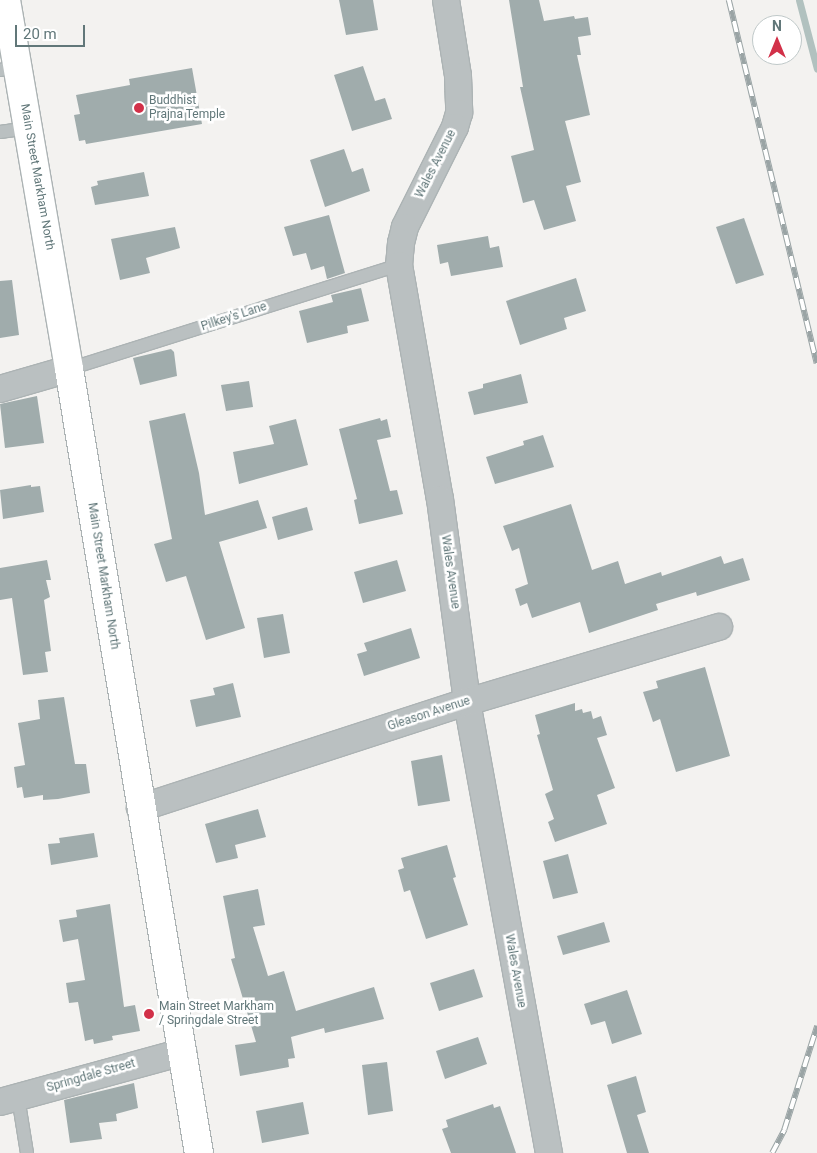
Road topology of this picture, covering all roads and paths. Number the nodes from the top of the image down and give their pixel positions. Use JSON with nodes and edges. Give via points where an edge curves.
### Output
{"nodes":[{"id":1,"x":6,"y":0,"type":"edge"},
{"id":2,"x":446,"y":0,"type":"edge"},
{"id":3,"x":9,"y":69,"type":"edge"},
{"id":4,"x":29,"y":128,"type":"junction"},
{"id":5,"x":0,"y":132,"type":"edge"},
{"id":6,"x":399,"y":264,"type":"junction"},
{"id":7,"x":70,"y":369,"type":"junction"},
{"id":8,"x":0,"y":389,"type":"edge"},
{"id":9,"x":719,"y":626,"type":"dead end"},
{"id":10,"x":467,"y":702,"type":"junction"},
{"id":11,"x":140,"y":808,"type":"junction"},
{"id":12,"x":183,"y":1052,"type":"junction"},
{"id":13,"x":9,"y":1099,"type":"edge"},
{"id":14,"x":27,"y":1153,"type":"edge"},
{"id":15,"x":199,"y":1153,"type":"edge"},
{"id":16,"x":549,"y":1153,"type":"edge"}],
"edges":[{"from":1,"to":3,"type":"main road","name":"Main Street Markham North"},
{"from":2,"to":6,"type":"street","name":"Wales Avenue","via":[[458,76],[459,113],[406,227]]},
{"from":3,"to":4,"type":"main road","name":"Main Street Markham North"},
{"from":4,"to":5,"type":"lane"},
{"from":4,"to":7,"type":"main road","name":"Main Street Markham North"},
{"from":6,"to":7,"type":"lane","name":"Pilkey's Lane"},
{"from":6,"to":10,"type":"street","name":"Wales Avenue","via":[[440,499]]},
{"from":7,"to":8,"type":"street"},
{"from":7,"to":11,"type":"main road","name":"Main Street Markham North"},
{"from":9,"to":10,"type":"street","name":"Gleason Avenue"},
{"from":10,"to":11,"type":"street","name":"Gleason Avenue"},
{"from":10,"to":16,"type":"street","name":"Wales Avenue"},
{"from":11,"to":12,"type":"main road","name":"Main Street Markham North"},
{"from":12,"to":13,"type":"street","name":"Springdale Street"},
{"from":12,"to":15,"type":"main road","name":"Main Street Markham North"},
{"from":13,"to":14,"type":"lane"}]}
